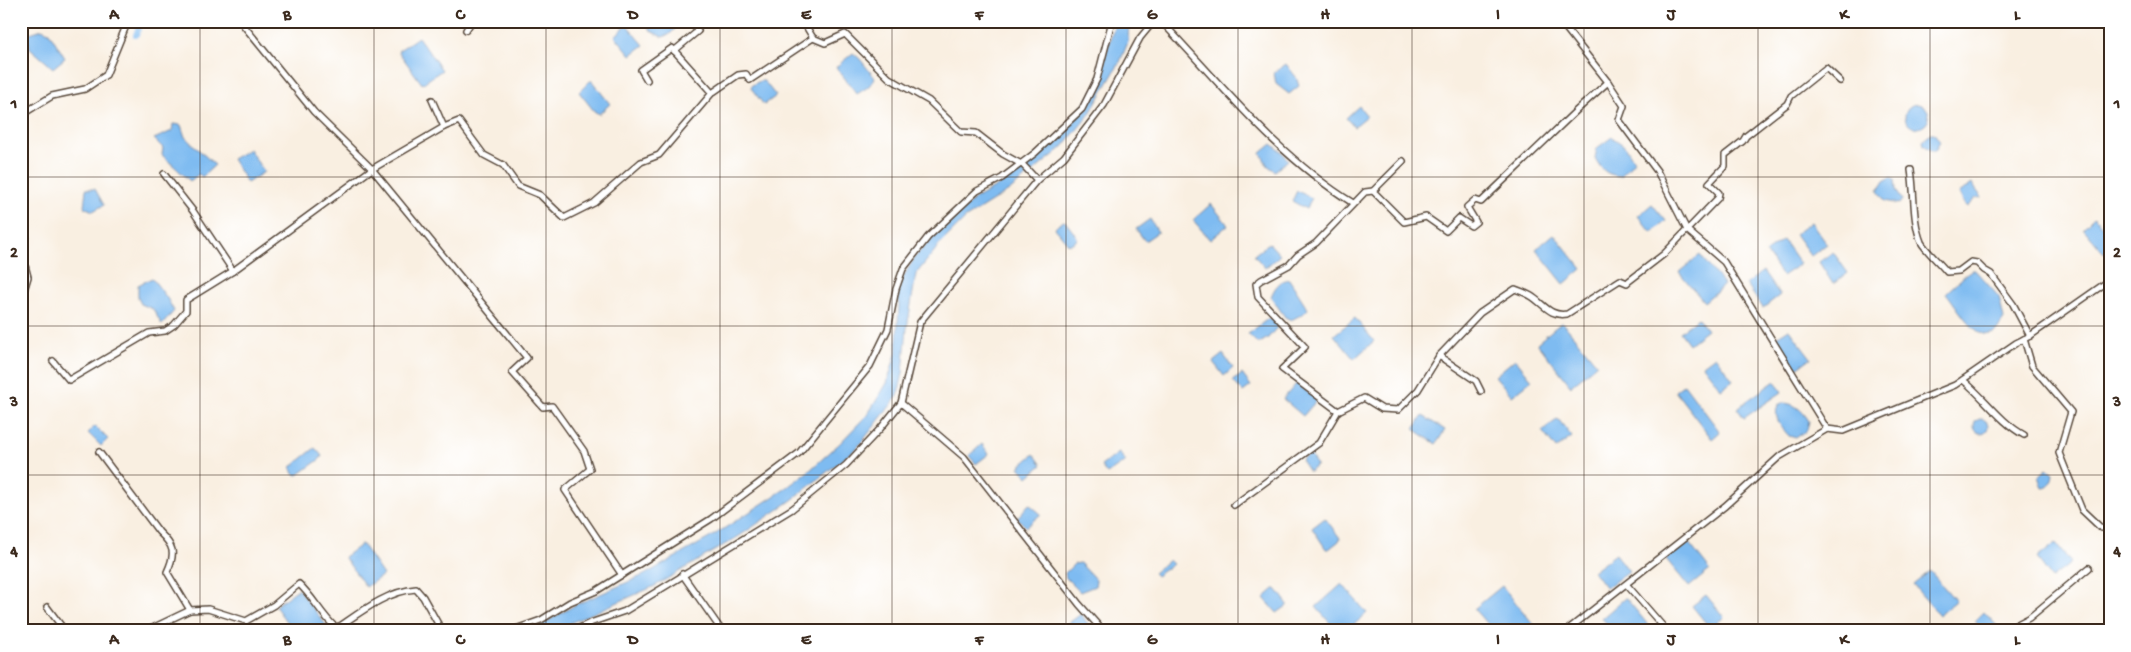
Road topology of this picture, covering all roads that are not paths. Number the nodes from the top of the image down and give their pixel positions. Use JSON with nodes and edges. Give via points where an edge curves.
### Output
{"nodes":[{"id":1,"x":128,"y":21,"type":"edge"},
{"id":2,"x":240,"y":21,"type":"edge"},
{"id":3,"x":472,"y":21,"type":"edge"},
{"id":4,"x":690,"y":21,"type":"edge"},
{"id":5,"x":802,"y":21,"type":"edge"},
{"id":6,"x":1112,"y":21,"type":"edge"},
{"id":7,"x":1154,"y":21,"type":"edge"},
{"id":8,"x":1161,"y":21,"type":"edge"},
{"id":9,"x":1560,"y":21,"type":"edge"},
{"id":10,"x":466,"y":30,"type":"dead end"},
{"id":11,"x":813,"y":38,"type":"junction"},
{"id":12,"x":674,"y":51,"type":"junction"},
{"id":13,"x":647,"y":80,"type":"dead end"},
{"id":14,"x":1608,"y":82,"type":"junction"},
{"id":15,"x":1840,"y":82,"type":"dead end"},
{"id":16,"x":712,"y":93,"type":"junction"},
{"id":17,"x":432,"y":100,"type":"dead end"},
{"id":18,"x":21,"y":115,"type":"edge"},
{"id":19,"x":444,"y":128,"type":"junction"},
{"id":20,"x":1403,"y":161,"type":"dead end"},
{"id":21,"x":1022,"y":165,"type":"junction"},
{"id":22,"x":372,"y":169,"type":"junction"},
{"id":23,"x":1911,"y":170,"type":"dead end"},
{"id":24,"x":164,"y":174,"type":"dead end"},
{"id":25,"x":1037,"y":180,"type":"junction"},
{"id":26,"x":1374,"y":191,"type":"junction"},
{"id":27,"x":1353,"y":203,"type":"junction"},
{"id":28,"x":21,"y":216,"type":"edge"},
{"id":29,"x":1687,"y":230,"type":"junction"},
{"id":30,"x":233,"y":271,"type":"junction"},
{"id":31,"x":2110,"y":280,"type":"edge"},
{"id":32,"x":21,"y":300,"type":"edge"},
{"id":33,"x":2030,"y":336,"type":"junction"},
{"id":34,"x":2024,"y":339,"type":"junction"},
{"id":35,"x":1439,"y":356,"type":"junction"},
{"id":36,"x":53,"y":361,"type":"dead end"},
{"id":37,"x":1963,"y":380,"type":"junction"},
{"id":38,"x":1481,"y":391,"type":"dead end"},
{"id":39,"x":901,"y":403,"type":"junction"},
{"id":40,"x":1338,"y":411,"type":"junction"},
{"id":41,"x":1827,"y":429,"type":"junction"},
{"id":42,"x":2024,"y":435,"type":"dead end"},
{"id":43,"x":99,"y":452,"type":"dead end"},
{"id":44,"x":1234,"y":505,"type":"dead end"},
{"id":45,"x":2110,"y":527,"type":"edge"},
{"id":46,"x":2089,"y":568,"type":"dead end"},
{"id":47,"x":682,"y":574,"type":"junction"},
{"id":48,"x":622,"y":575,"type":"junction"},
{"id":49,"x":1627,"y":585,"type":"junction"},
{"id":50,"x":47,"y":607,"type":"dead end"},
{"id":51,"x":190,"y":610,"type":"junction"},
{"id":52,"x":65,"y":631,"type":"edge"},
{"id":53,"x":146,"y":631,"type":"edge"},
{"id":54,"x":442,"y":631,"type":"edge"},
{"id":55,"x":510,"y":631,"type":"edge"},
{"id":56,"x":573,"y":631,"type":"edge"},
{"id":57,"x":722,"y":631,"type":"edge"},
{"id":58,"x":1102,"y":631,"type":"edge"},
{"id":59,"x":1566,"y":631,"type":"edge"},
{"id":60,"x":1667,"y":631,"type":"edge"},
{"id":61,"x":2004,"y":631,"type":"edge"}],
"edges":[{"from":1,"to":18,"type":"street","via":[[106,75],[85,89],[52,96]]},
{"from":2,"to":22,"type":"street","via":[[314,112]]},
{"from":3,"to":10,"type":"street"},
{"from":4,"to":12,"type":"street","via":[[698,31]]},
{"from":5,"to":11,"type":"street"},
{"from":6,"to":21,"type":"street","via":[[1097,79],[1082,109]]},
{"from":7,"to":25,"type":"street","via":[[1140,38],[1104,105],[1064,157]]},
{"from":8,"to":27,"type":"street","via":[[1256,125],[1325,186]]},
{"from":9,"to":14,"type":"street"},
{"from":11,"to":16,"type":"street","via":[[750,80],[746,74],[738,75]]},
{"from":11,"to":21,"type":"street","via":[[825,43],[845,34],[889,78],[929,102],[961,132],[976,132]]},
{"from":12,"to":13,"type":"street","via":[[672,48],[641,70]]},
{"from":12,"to":16,"type":"street"},
{"from":14,"to":26,"type":"street","via":[[1481,202],[1475,200],[1467,207],[1476,222],[1471,226],[1459,218],[1446,230],[1426,217],[1404,222]]},
{"from":14,"to":29,"type":"street","via":[[1624,106],[1619,120],[1658,171]]},
{"from":15,"to":29,"type":"street","via":[[1826,68],[1725,155],[1725,166],[1709,183],[1719,193],[1718,198]]},
{"from":16,"to":19,"type":"street","via":[[659,155],[641,162],[594,203],[564,218],[540,195],[518,186],[504,165],[484,155],[459,121]]},
{"from":17,"to":19,"type":"street"},
{"from":19,"to":22,"type":"street"},
{"from":20,"to":26,"type":"street"},
{"from":21,"to":25,"type":"street"},
{"from":21,"to":48,"type":"street","via":[[978,191],[928,237],[909,261],[896,289],[888,329],[870,366],[799,453],[711,519]]},
{"from":22,"to":30,"type":"street"},
{"from":22,"to":48,"type":"street","via":[[527,358],[512,372],[543,407],[552,406],[584,451],[590,469],[565,490]]},
{"from":23,"to":33,"type":"street","via":[[1914,211],[1921,243],[1947,272],[1959,271],[1971,262],[1991,274],[2013,304]]},
{"from":24,"to":30,"type":"street"},
{"from":25,"to":39,"type":"street","via":[[920,322]]},
{"from":26,"to":27,"type":"street","via":[[1365,192]]},
{"from":27,"to":40,"type":"street","via":[[1316,243],[1289,265],[1256,284],[1258,297],[1305,347],[1282,369]]},
{"from":28,"to":32,"type":"street","via":[[26,233],[22,254],[28,277]]},
{"from":29,"to":35,"type":"street","via":[[1664,254],[1629,281],[1620,280],[1567,314],[1551,313],[1530,295],[1515,290],[1480,313]]},
{"from":29,"to":41,"type":"street","via":[[1724,262]]},
{"from":30,"to":36,"type":"street","via":[[186,300],[186,311],[174,325],[149,333],[69,380]]},
{"from":31,"to":33,"type":"street"},
{"from":33,"to":34,"type":"street"},
{"from":34,"to":37,"type":"street"},
{"from":34,"to":45,"type":"street","via":[[2032,366],[2071,412],[2059,453],[2082,510],[2101,528]]},
{"from":35,"to":38,"type":"street","via":[[1476,381]]},
{"from":35,"to":40,"type":"street","via":[[1418,390],[1398,410],[1382,409],[1364,398]]},
{"from":37,"to":41,"type":"street","via":[[1843,431]]},
{"from":37,"to":42,"type":"street","via":[[2012,429]]},
{"from":39,"to":47,"type":"street","via":[[846,465],[792,509]]},
{"from":39,"to":58,"type":"street","via":[[964,457]]},
{"from":40,"to":44,"type":"street","via":[[1319,443]]},
{"from":41,"to":49,"type":"street","via":[[1779,456],[1725,506]]},
{"from":43,"to":51,"type":"street","via":[[169,542],[173,560],[167,572]]},
{"from":46,"to":61,"type":"street","via":[[2029,618]]},
{"from":47,"to":56,"type":"street","via":[[625,611]]},
{"from":47,"to":57,"type":"street"},
{"from":48,"to":55,"type":"street","via":[[541,620]]},
{"from":49,"to":59,"type":"street"},
{"from":49,"to":60,"type":"street"},
{"from":50,"to":52,"type":"street"},
{"from":51,"to":53,"type":"street"},
{"from":51,"to":54,"type":"street","via":[[208,609],[246,621],[274,605],[299,584],[335,627],[378,602],[416,589],[424,597]]}]}
